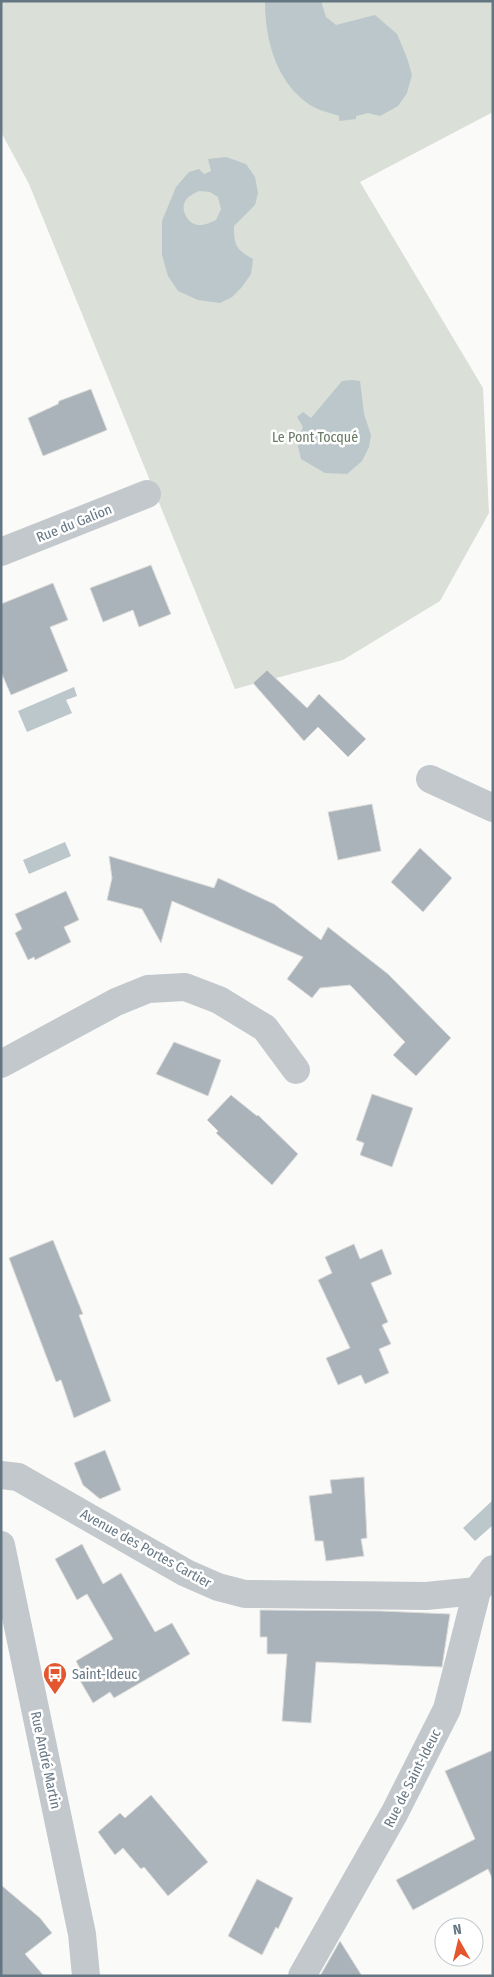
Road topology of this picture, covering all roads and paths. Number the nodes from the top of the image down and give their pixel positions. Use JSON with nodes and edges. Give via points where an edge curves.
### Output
{"nodes":[{"id":1,"x":147,"y":494,"type":"dead end"},
{"id":2,"x":1,"y":552,"type":"edge"},
{"id":3,"x":430,"y":778,"type":"dead end"},
{"id":4,"x":493,"y":808,"type":"edge"},
{"id":5,"x":1,"y":1064,"type":"edge"},
{"id":6,"x":296,"y":1070,"type":"dead end"},
{"id":7,"x":1,"y":1475,"type":"edge"},
{"id":8,"x":1,"y":1545,"type":"edge"},
{"id":9,"x":485,"y":1580,"type":"edge"},
{"id":10,"x":86,"y":1976,"type":"edge"},
{"id":11,"x":302,"y":1976,"type":"edge"}],
"edges":[{"from":1,"to":2,"type":"street","name":"Rue du Galion"},
{"from":3,"to":4,"type":"street"},
{"from":5,"to":6,"type":"street","via":[[124,999],[148,989],[185,987],[219,1000],[265,1028]]},
{"from":7,"to":9,"type":"street","name":"Avenue des Portes Cartier","via":[[18,1477],[186,1573],[245,1594],[426,1596]]},
{"from":8,"to":10,"type":"street","name":"Rue André Martin","via":[[82,1934]]},
{"from":9,"to":11,"type":"street","name":"Rue de Saint-Ideuc","via":[[447,1709],[395,1812]]}]}
